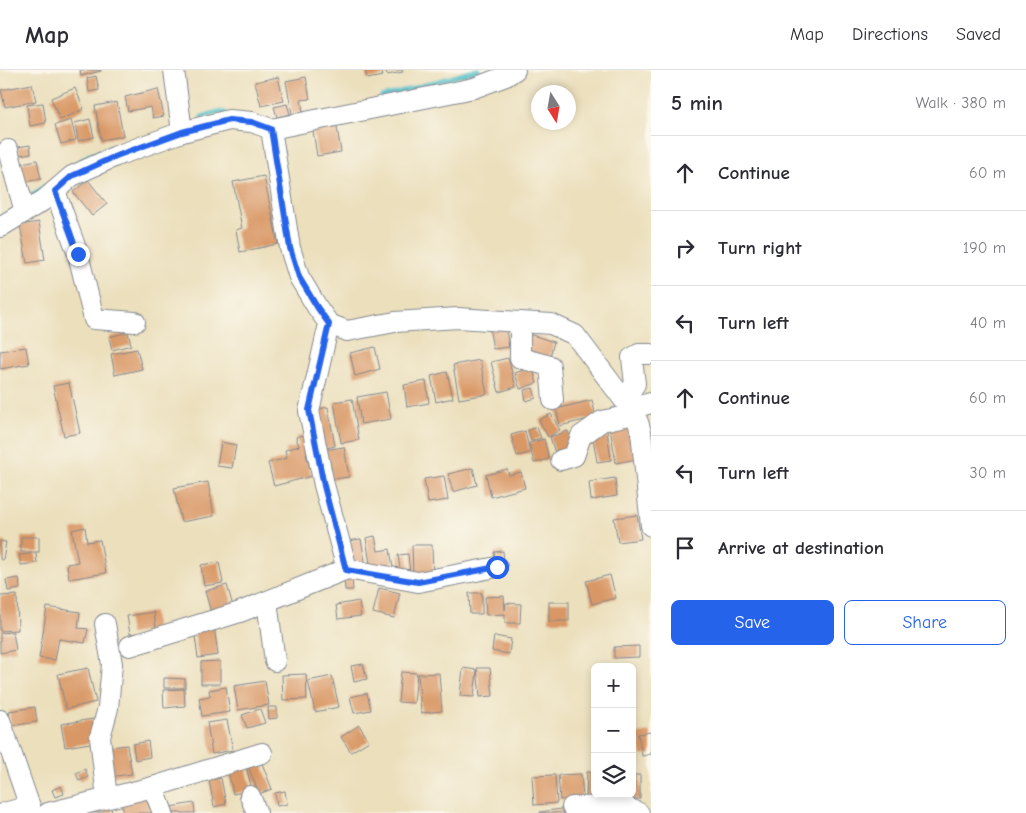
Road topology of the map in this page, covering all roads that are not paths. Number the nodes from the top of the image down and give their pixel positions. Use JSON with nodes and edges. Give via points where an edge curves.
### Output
{"nodes":[{"id":1,"x":174,"y":70,"type":"edge"},
{"id":2,"x":515,"y":70,"type":"edge"},
{"id":3,"x":271,"y":129,"type":"junction"},
{"id":4,"x":182,"y":132,"type":"junction"},
{"id":5,"x":8,"y":150,"type":"dead end"},
{"id":6,"x":55,"y":191,"type":"junction"},
{"id":7,"x":25,"y":212,"type":"junction"},
{"id":8,"x":0,"y":227,"type":"edge"},
{"id":9,"x":135,"y":322,"type":"dead end"},
{"id":10,"x":520,"y":322,"type":"junction"},
{"id":11,"x":329,"y":324,"type":"junction"},
{"id":12,"x":651,"y":354,"type":"edge"},
{"id":13,"x":553,"y":400,"type":"dead end"},
{"id":14,"x":635,"y":406,"type":"edge"},
{"id":15,"x":561,"y":460,"type":"dead end"},
{"id":16,"x":651,"y":526,"type":"edge"},
{"id":17,"x":497,"y":567,"type":"dead end"},
{"id":18,"x":346,"y":570,"type":"junction"},
{"id":19,"x":267,"y":602,"type":"junction"},
{"id":20,"x":105,"y":624,"type":"dead end"},
{"id":21,"x":130,"y":646,"type":"dead end"},
{"id":22,"x":275,"y":661,"type":"dead end"},
{"id":23,"x":0,"y":720,"type":"edge"},
{"id":24,"x":262,"y":754,"type":"dead end"},
{"id":25,"x":153,"y":787,"type":"junction"},
{"id":26,"x":106,"y":798,"type":"junction"},
{"id":27,"x":579,"y":809,"type":"edge"},
{"id":28,"x":37,"y":811,"type":"edge"},
{"id":29,"x":4,"y":813,"type":"edge"},
{"id":30,"x":163,"y":813,"type":"edge"},
{"id":31,"x":639,"y":813,"type":"edge"}],
"edges":[{"from":1,"to":4,"type":"street"},
{"from":2,"to":3,"type":"street","via":[[474,88]]},
{"from":3,"to":4,"type":"street","via":[[252,122],[229,120]]},
{"from":3,"to":11,"type":"street","via":[[290,248],[299,277]]},
{"from":4,"to":6,"type":"street","via":[[72,176]]},
{"from":5,"to":7,"type":"street"},
{"from":6,"to":7,"type":"street"},
{"from":6,"to":9,"type":"street","via":[[78,254],[94,319]]},
{"from":7,"to":8,"type":"street"},
{"from":10,"to":11,"type":"street","via":[[458,318],[396,322],[347,331]]},
{"from":10,"to":13,"type":"street","via":[[520,358],[550,366]]},
{"from":10,"to":14,"type":"street","via":[[551,324],[575,335]]},
{"from":11,"to":18,"type":"street","via":[[309,410],[324,486]]},
{"from":12,"to":14,"type":"street","via":[[632,358]]},
{"from":14,"to":15,"type":"street","via":[[602,421],[581,436],[574,456]]},
{"from":14,"to":16,"type":"street","via":[[641,432]]},
{"from":17,"to":18,"type":"street","via":[[418,582]]},
{"from":18,"to":19,"type":"street"},
{"from":19,"to":21,"type":"street"},
{"from":19,"to":22,"type":"street"},
{"from":20,"to":26,"type":"street","via":[[112,664],[108,708],[100,737]]},
{"from":23,"to":28,"type":"street"},
{"from":24,"to":25,"type":"street"},
{"from":25,"to":26,"type":"street"},
{"from":25,"to":30,"type":"street"},
{"from":26,"to":28,"type":"street"},
{"from":27,"to":31,"type":"street","via":[[623,806]]},
{"from":28,"to":29,"type":"street"}]}
